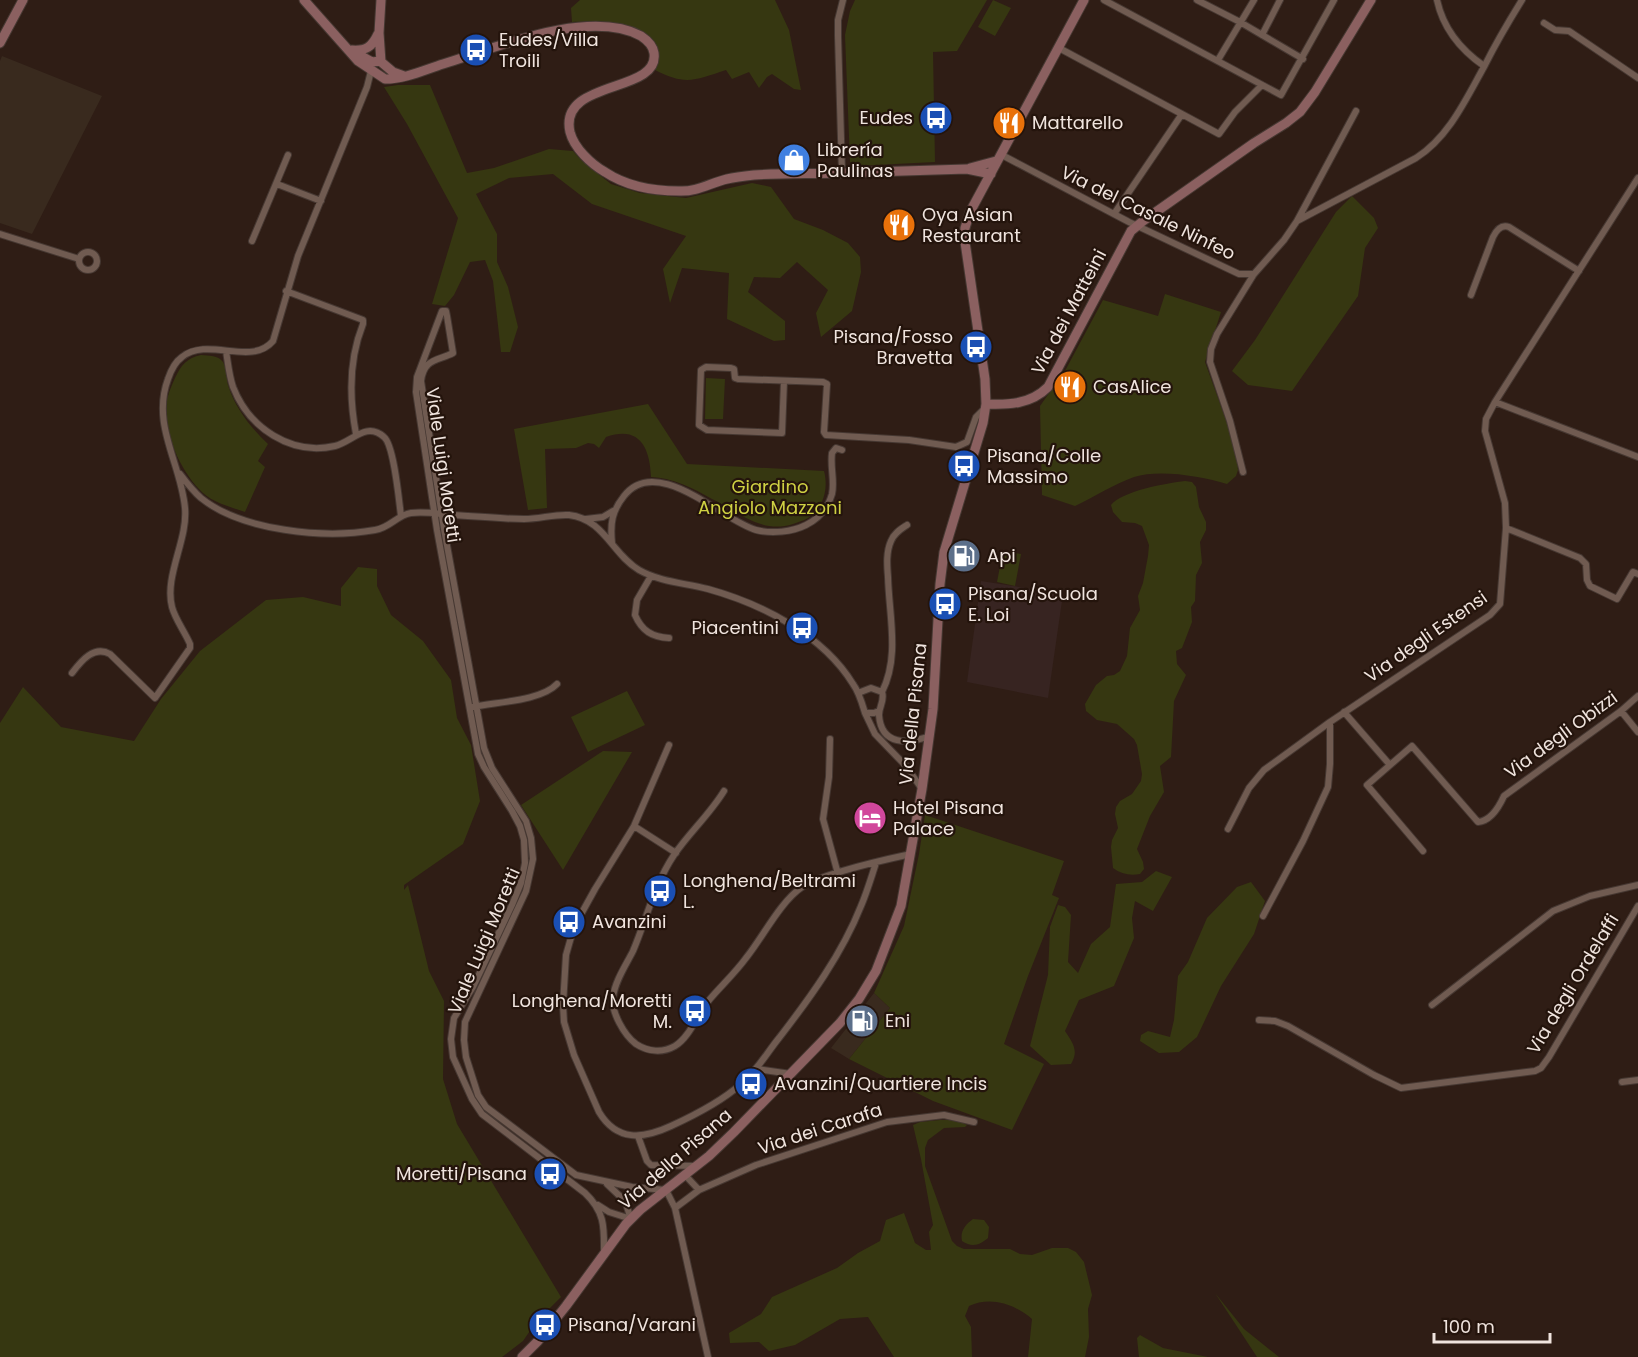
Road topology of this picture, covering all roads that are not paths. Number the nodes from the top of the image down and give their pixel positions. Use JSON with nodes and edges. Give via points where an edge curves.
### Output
{"nodes":[{"id":1,"x":23,"y":0,"type":"edge"},
{"id":2,"x":304,"y":0,"type":"edge"},
{"id":3,"x":381,"y":0,"type":"edge"},
{"id":4,"x":843,"y":0,"type":"edge"},
{"id":5,"x":1084,"y":0,"type":"edge"},
{"id":6,"x":1104,"y":0,"type":"edge"},
{"id":7,"x":1197,"y":0,"type":"edge"},
{"id":8,"x":1254,"y":0,"type":"edge"},
{"id":9,"x":1280,"y":0,"type":"edge"},
{"id":10,"x":1334,"y":0,"type":"edge"},
{"id":11,"x":1371,"y":0,"type":"edge"},
{"id":12,"x":1437,"y":0,"type":"edge"},
{"id":13,"x":1522,"y":0,"type":"edge"},
{"id":14,"x":1240,"y":22,"type":"junction"},
{"id":15,"x":1544,"y":23,"type":"dead end"},
{"id":16,"x":379,"y":33,"type":"junction"},
{"id":17,"x":1262,"y":35,"type":"junction"},
{"id":18,"x":0,"y":43,"type":"edge"},
{"id":19,"x":1059,"y":48,"type":"junction"},
{"id":20,"x":350,"y":50,"type":"junction"},
{"id":21,"x":1303,"y":59,"type":"junction"},
{"id":22,"x":1218,"y":60,"type":"junction"},
{"id":23,"x":1484,"y":66,"type":"junction"},
{"id":24,"x":375,"y":67,"type":"junction"},
{"id":25,"x":1638,"y":78,"type":"edge"},
{"id":26,"x":1262,"y":85,"type":"junction"},
{"id":27,"x":1356,"y":111,"type":"dead end"},
{"id":28,"x":1182,"y":114,"type":"junction"},
{"id":29,"x":288,"y":155,"type":"dead end"},
{"id":30,"x":998,"y":158,"type":"junction"},
{"id":31,"x":968,"y":169,"type":"junction"},
{"id":32,"x":842,"y":173,"type":"junction"},
{"id":33,"x":991,"y":174,"type":"junction"},
{"id":34,"x":1638,"y":177,"type":"edge"},
{"id":35,"x":277,"y":184,"type":"junction"},
{"id":36,"x":980,"y":193,"type":"junction"},
{"id":37,"x":321,"y":201,"type":"junction"},
{"id":38,"x":1114,"y":214,"type":"junction"},
{"id":39,"x":1297,"y":221,"type":"junction"},
{"id":40,"x":1137,"y":225,"type":"junction"},
{"id":41,"x":0,"y":234,"type":"edge"},
{"id":42,"x":252,"y":242,"type":"dead end"},
{"id":43,"x":79,"y":259,"type":"dead end"},
{"id":44,"x":1579,"y":271,"type":"junction"},
{"id":45,"x":1254,"y":274,"type":"junction"},
{"id":46,"x":286,"y":291,"type":"junction"},
{"id":47,"x":1471,"y":296,"type":"dead end"},
{"id":48,"x":434,"y":333,"type":"junction"},
{"id":49,"x":451,"y":337,"type":"junction"},
{"id":50,"x":226,"y":351,"type":"junction"},
{"id":51,"x":427,"y":351,"type":"junction"},
{"id":52,"x":439,"y":357,"type":"junction"},
{"id":53,"x":784,"y":381,"type":"junction"},
{"id":54,"x":1495,"y":402,"type":"junction"},
{"id":55,"x":985,"y":406,"type":"junction"},
{"id":56,"x":356,"y":434,"type":"junction"},
{"id":57,"x":842,"y":450,"type":"dead end"},
{"id":58,"x":1638,"y":457,"type":"edge"},
{"id":59,"x":178,"y":471,"type":"junction"},
{"id":60,"x":1243,"y":472,"type":"dead end"},
{"id":61,"x":613,"y":511,"type":"junction"},
{"id":62,"x":438,"y":514,"type":"junction"},
{"id":63,"x":401,"y":516,"type":"junction"},
{"id":64,"x":583,"y":519,"type":"junction"},
{"id":65,"x":908,"y":525,"type":"dead end"},
{"id":66,"x":1506,"y":528,"type":"junction"},
{"id":67,"x":612,"y":543,"type":"junction"},
{"id":68,"x":1638,"y":574,"type":"edge"},
{"id":69,"x":651,"y":576,"type":"junction"},
{"id":70,"x":669,"y":638,"type":"dead end"},
{"id":71,"x":72,"y":673,"type":"dead end"},
{"id":72,"x":557,"y":684,"type":"dead end"},
{"id":73,"x":882,"y":692,"type":"junction"},
{"id":74,"x":858,"y":693,"type":"junction"},
{"id":75,"x":1638,"y":696,"type":"edge"},
{"id":76,"x":473,"y":707,"type":"junction"},
{"id":77,"x":879,"y":711,"type":"junction"},
{"id":78,"x":1621,"y":711,"type":"junction"},
{"id":79,"x":1344,"y":712,"type":"junction"},
{"id":80,"x":865,"y":713,"type":"junction"},
{"id":81,"x":1330,"y":722,"type":"junction"},
{"id":82,"x":1638,"y":732,"type":"edge"},
{"id":83,"x":930,"y":736,"type":"junction"},
{"id":84,"x":830,"y":739,"type":"dead end"},
{"id":85,"x":904,"y":742,"type":"junction"},
{"id":86,"x":669,"y":745,"type":"dead end"},
{"id":87,"x":897,"y":755,"type":"junction"},
{"id":88,"x":1390,"y":765,"type":"junction"},
{"id":89,"x":922,"y":789,"type":"junction"},
{"id":90,"x":724,"y":791,"type":"dead end"},
{"id":91,"x":634,"y":826,"type":"junction"},
{"id":92,"x":1228,"y":829,"type":"dead end"},
{"id":93,"x":1423,"y":851,"type":"dead end"},
{"id":94,"x":676,"y":853,"type":"junction"},
{"id":95,"x":911,"y":854,"type":"junction"},
{"id":96,"x":876,"y":863,"type":"junction"},
{"id":97,"x":838,"y":873,"type":"junction"},
{"id":98,"x":1638,"y":885,"type":"edge"},
{"id":99,"x":1638,"y":906,"type":"edge"},
{"id":100,"x":1263,"y":916,"type":"dead end"},
{"id":101,"x":1432,"y":1005,"type":"dead end"},
{"id":102,"x":455,"y":1016,"type":"junction"},
{"id":103,"x":1259,"y":1020,"type":"dead end"},
{"id":104,"x":757,"y":1069,"type":"junction"},
{"id":105,"x":471,"y":1074,"type":"junction"},
{"id":106,"x":791,"y":1074,"type":"junction"},
{"id":107,"x":1638,"y":1080,"type":"edge"},
{"id":108,"x":1622,"y":1082,"type":"dead end"},
{"id":109,"x":974,"y":1122,"type":"dead end"},
{"id":110,"x":639,"y":1136,"type":"junction"},
{"id":111,"x":696,"y":1166,"type":"junction"},
{"id":112,"x":685,"y":1175,"type":"junction"},
{"id":113,"x":602,"y":1181,"type":"junction"},
{"id":114,"x":666,"y":1190,"type":"junction"},
{"id":115,"x":699,"y":1190,"type":"junction"},
{"id":116,"x":596,"y":1204,"type":"junction"},
{"id":117,"x":675,"y":1208,"type":"junction"},
{"id":118,"x":631,"y":1219,"type":"junction"},
{"id":119,"x":604,"y":1255,"type":"junction"},
{"id":120,"x":522,"y":1357,"type":"edge"},
{"id":121,"x":708,"y":1357,"type":"edge"}],
"edges":[{"from":1,"to":18,"type":"main road"},
{"from":2,"to":20,"type":"main road"},
{"from":3,"to":16,"type":"main road"},
{"from":4,"to":32,"type":"street","via":[[838,20]]},
{"from":5,"to":19,"type":"main road","name":"Via della Pisana"},
{"from":6,"to":22,"type":"street"},
{"from":7,"to":14,"type":"street"},
{"from":8,"to":14,"type":"street"},
{"from":9,"to":17,"type":"street"},
{"from":10,"to":21,"type":"street"},
{"from":11,"to":40,"type":"main road","via":[[1300,112]]},
{"from":12,"to":23,"type":"street","via":[[1460,47]]},
{"from":13,"to":23,"type":"street"},
{"from":14,"to":17,"type":"street"},
{"from":14,"to":22,"type":"street"},
{"from":15,"to":25,"type":"street","via":[[1555,30],[1569,31]]},
{"from":16,"to":20,"type":"main road","via":[[369,48]]},
{"from":16,"to":24,"type":"main road"},
{"from":17,"to":21,"type":"street"},
{"from":19,"to":28,"type":"street"},
{"from":19,"to":30,"type":"main road","name":"Via della Pisana"},
{"from":20,"to":24,"type":"main road"},
{"from":21,"to":26,"type":"street","via":[[1281,95]]},
{"from":22,"to":26,"type":"street"},
{"from":23,"to":39,"type":"street","via":[[1451,123],[1427,151]]},
{"from":24,"to":32,"type":"main road","via":[[404,76],[558,30],[621,30],[650,44],[654,56],[651,66],[639,77],[582,101],[569,122],[575,144],[606,173],[640,186],[683,192],[741,177]]},
{"from":24,"to":37,"type":"street"},
{"from":26,"to":28,"type":"street","via":[[1220,134]]},
{"from":27,"to":39,"type":"street"},
{"from":28,"to":38,"type":"street"},
{"from":29,"to":35,"type":"street"},
{"from":30,"to":31,"type":"main road"},
{"from":30,"to":33,"type":"main road","name":"Via della Pisana"},
{"from":30,"to":38,"type":"street","name":"Via del Casale Ninfeo"},
{"from":31,"to":32,"type":"main road"},
{"from":31,"to":33,"type":"main road"},
{"from":31,"to":36,"type":"main road"},
{"from":33,"to":36,"type":"main road","name":"Via della Pisana"},
{"from":34,"to":44,"type":"street","name":"Via degli Estensi"},
{"from":35,"to":37,"type":"street"},
{"from":35,"to":42,"type":"street"},
{"from":36,"to":55,"type":"main road","name":"Via della Pisana","via":[[964,239],[984,371]]},
{"from":37,"to":46,"type":"street"},
{"from":38,"to":40,"type":"street","name":"Via del Casale Ninfeo"},
{"from":39,"to":45,"type":"street"},
{"from":40,"to":45,"type":"street","name":"Via del Casale Ninfeo","via":[[1239,274]]},
{"from":40,"to":55,"type":"main road","name":"Via dei Matteini","via":[[1048,387],[1025,402]]},
{"from":41,"to":43,"type":"street"},
{"from":44,"to":47,"type":"street","via":[[1503,227],[1493,237]]},
{"from":44,"to":54,"type":"street","name":"Via degli Estensi"},
{"from":45,"to":60,"type":"street","name":"Via del Casale Ninfeo","via":[[1217,334],[1210,362]]},
{"from":46,"to":50,"type":"street","via":[[270,345],[256,351]]},
{"from":46,"to":56,"type":"street","via":[[363,320],[351,372],[351,411]]},
{"from":48,"to":49,"type":"street","via":[[443,331]]},
{"from":48,"to":49,"type":"street","name":"Viale Luigi Moretti","via":[[444,311]]},
{"from":48,"to":51,"type":"street","name":"Viale Luigi Moretti"},
{"from":49,"to":52,"type":"street","name":"Viale Luigi Moretti","via":[[453,353]]},
{"from":50,"to":56,"type":"street","via":[[237,394],[273,436],[293,444],[320,447],[342,443]]},
{"from":50,"to":59,"type":"street","via":[[193,351],[178,360],[170,373],[162,411]]},
{"from":51,"to":52,"type":"street"},
{"from":51,"to":62,"type":"street","name":"Viale Luigi Moretti","via":[[416,392]]},
{"from":52,"to":62,"type":"street","name":"Viale Luigi Moretti","via":[[426,367],[421,381]]},
{"from":53,"to":53,"type":"street","via":[[738,379],[734,369],[703,367],[699,425],[707,429],[782,433]]},
{"from":53,"to":55,"type":"street","via":[[827,384],[826,435],[958,447],[967,442],[975,418]]},
{"from":54,"to":58,"type":"street"},
{"from":54,"to":66,"type":"street","name":"Via degli Estensi","via":[[1485,428],[1505,499]]},
{"from":55,"to":83,"type":"main road","name":"Via della Pisana","via":[[944,552]]},
{"from":56,"to":63,"type":"street","via":[[376,432],[389,442]]},
{"from":57,"to":61,"type":"street","via":[[836,448],[832,452],[833,488],[826,507],[815,520],[799,528],[782,532],[755,530],[686,491],[654,483],[631,489]]},
{"from":59,"to":63,"type":"street","via":[[199,496],[214,506],[283,530],[363,532],[384,528]]},
{"from":59,"to":71,"type":"street","via":[[185,516],[171,605],[191,647],[155,698],[104,651],[86,657]]},
{"from":61,"to":64,"type":"street","via":[[603,517]]},
{"from":61,"to":67,"type":"street"},
{"from":62,"to":63,"type":"street"},
{"from":62,"to":64,"type":"street","via":[[524,519],[563,515]]},
{"from":62,"to":76,"type":"street","name":"Viale Luigi Moretti"},
{"from":64,"to":67,"type":"street","via":[[601,530]]},
{"from":65,"to":73,"type":"street","via":[[893,537],[888,551],[892,661]]},
{"from":66,"to":68,"type":"street","via":[[1581,558],[1590,586],[1617,599],[1633,572]]},
{"from":66,"to":79,"type":"street","name":"Via degli Estensi","via":[[1502,600],[1497,609]]},
{"from":67,"to":69,"type":"street","via":[[631,564]]},
{"from":69,"to":70,"type":"street","via":[[634,615],[648,632]]},
{"from":69,"to":74,"type":"street","via":[[723,593],[782,620],[831,655]]},
{"from":72,"to":76,"type":"street","via":[[539,695]]},
{"from":73,"to":74,"type":"street","via":[[871,688]]},
{"from":73,"to":77,"type":"street"},
{"from":74,"to":80,"type":"street"},
{"from":75,"to":78,"type":"street","name":"Via degli Obizzi"},
{"from":76,"to":102,"type":"street","name":"Viale Luigi Moretti","via":[[480,759],[520,826],[525,860],[512,906],[474,987]]},
{"from":76,"to":105,"type":"street","name":"Viale Luigi Moretti","via":[[485,753],[526,821],[533,860],[526,891],[466,1017],[464,1040]]},
{"from":77,"to":80,"type":"street"},
{"from":77,"to":85,"type":"street","via":[[886,733]]},
{"from":78,"to":82,"type":"street"},
{"from":78,"to":88,"type":"street","name":"Via degli Obizzi","via":[[1504,796],[1497,810],[1478,822],[1412,746]]},
{"from":79,"to":81,"type":"street","name":"Via degli Estensi"},
{"from":79,"to":88,"type":"street"},
{"from":80,"to":87,"type":"street","via":[[875,734]]},
{"from":81,"to":92,"type":"street","name":"Via degli Estensi","via":[[1264,770],[1249,788]]},
{"from":81,"to":100,"type":"street","via":[[1328,787]]},
{"from":83,"to":85,"type":"street"},
{"from":83,"to":89,"type":"main road","name":"Via della Pisana"},
{"from":84,"to":97,"type":"street","via":[[830,777],[823,819]]},
{"from":85,"to":87,"type":"street"},
{"from":86,"to":91,"type":"street"},
{"from":87,"to":89,"type":"street"},
{"from":88,"to":93,"type":"street","via":[[1367,785]]},
{"from":89,"to":95,"type":"main road","name":"Via della Pisana"},
{"from":90,"to":94,"type":"street"},
{"from":91,"to":94,"type":"street"},
{"from":91,"to":110,"type":"street","via":[[573,932],[566,960],[562,1011],[568,1040],[598,1112],[617,1130]]},
{"from":94,"to":97,"type":"street","via":[[658,882],[613,995],[615,1012],[628,1036],[652,1051],[666,1050],[681,1041],[793,895],[804,886]]},
{"from":95,"to":96,"type":"street"},
{"from":95,"to":106,"type":"main road","name":"Via della Pisana","via":[[900,910],[867,988]]},
{"from":96,"to":97,"type":"street"},
{"from":96,"to":104,"type":"street","via":[[841,946],[818,985]]},
{"from":98,"to":101,"type":"street","via":[[1590,896],[1553,911]]},
{"from":99,"to":103,"type":"street","name":"Via degli Ordelaffi","via":[[1549,1057],[1535,1071],[1401,1088],[1288,1026]]},
{"from":102,"to":105,"type":"street","via":[[459,1061],[463,1070]]},
{"from":102,"to":116,"type":"street","name":"Viale Luigi Moretti","via":[[451,1033],[453,1057],[479,1110]]},
{"from":104,"to":106,"type":"street"},
{"from":104,"to":110,"type":"street","via":[[722,1099],[663,1129]]},
{"from":105,"to":113,"type":"street","name":"Viale Luigi Moretti","via":[[489,1110],[567,1170]]},
{"from":106,"to":111,"type":"main road","name":"Via della Pisana"},
{"from":107,"to":108,"type":"street"},
{"from":109,"to":115,"type":"street","name":"Via dei Carafa","via":[[944,1116],[887,1122],[756,1165]]},
{"from":110,"to":111,"type":"street","via":[[651,1165]]},
{"from":111,"to":112,"type":"main road","name":"Via della Pisana"},
{"from":112,"to":114,"type":"main road","name":"Via della Pisana"},
{"from":112,"to":115,"type":"street"},
{"from":113,"to":114,"type":"street","name":"Viale Luigi Moretti"},
{"from":113,"to":118,"type":"street","name":"Viale Luigi Moretti","via":[[621,1195]]},
{"from":114,"to":117,"type":"street"},
{"from":114,"to":118,"type":"main road","name":"Via della Pisana"},
{"from":115,"to":117,"type":"street","name":"Via dei Carafa"},
{"from":116,"to":118,"type":"street","name":"Viale Luigi Moretti"},
{"from":116,"to":119,"type":"street","via":[[604,1228]]},
{"from":117,"to":121,"type":"street"},
{"from":118,"to":119,"type":"main road","name":"Via della Pisana"},
{"from":119,"to":120,"type":"main road","name":"Via della Pisana"}]}
